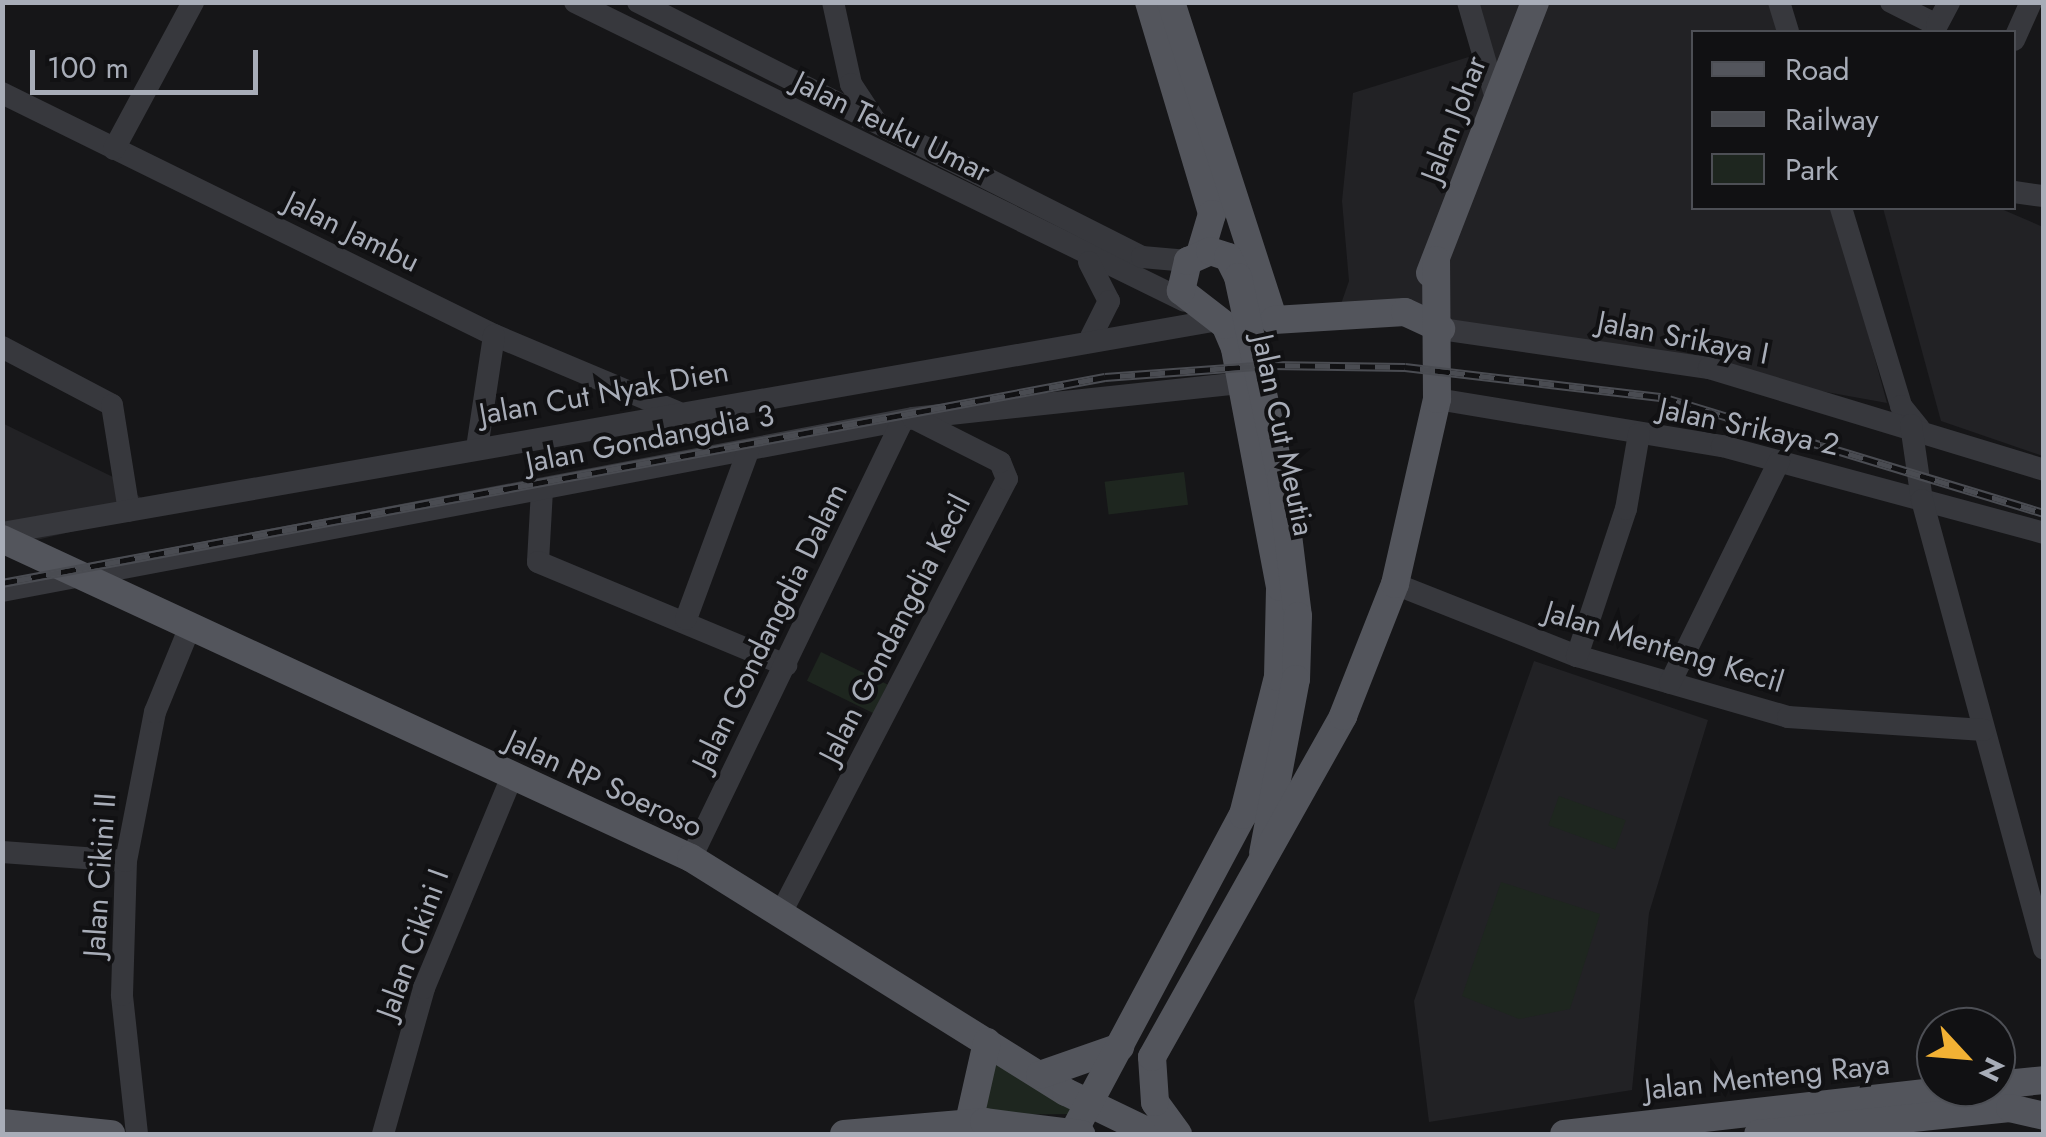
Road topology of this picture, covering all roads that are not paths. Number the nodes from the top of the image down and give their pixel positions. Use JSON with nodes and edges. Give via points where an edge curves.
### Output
{"nodes":[{"id":1,"x":193,"y":2,"type":"edge"},
{"id":2,"x":575,"y":2,"type":"edge"},
{"id":3,"x":638,"y":2,"type":"edge"},
{"id":4,"x":833,"y":2,"type":"edge"},
{"id":5,"x":1779,"y":2,"type":"edge"},
{"id":6,"x":1891,"y":2,"type":"edge"},
{"id":7,"x":1949,"y":2,"type":"edge"},
{"id":8,"x":2031,"y":2,"type":"edge"},
{"id":9,"x":1161,"y":5,"type":"edge"},
{"id":10,"x":1472,"y":13,"type":"edge"},
{"id":11,"x":1530,"y":14,"type":"edge"},
{"id":12,"x":1787,"y":30,"type":"edge"},
{"id":13,"x":2016,"y":36,"type":"edge"},
{"id":14,"x":847,"y":55,"type":"junction"},
{"id":15,"x":809,"y":89,"type":"junction"},
{"id":16,"x":2,"y":93,"type":"edge"},
{"id":17,"x":1495,"y":94,"type":"junction"},
{"id":18,"x":796,"y":112,"type":"junction"},
{"id":19,"x":883,"y":129,"type":"junction"},
{"id":20,"x":114,"y":149,"type":"junction"},
{"id":21,"x":2016,"y":192,"type":"edge"},
{"id":22,"x":2044,"y":196,"type":"edge"},
{"id":23,"x":1842,"y":210,"type":"edge"},
{"id":24,"x":1082,"y":256,"type":"junction"},
{"id":25,"x":1194,"y":258,"type":"junction"},
{"id":26,"x":1436,"y":260,"type":"junction"},
{"id":27,"x":1185,"y":301,"type":"junction"},
{"id":28,"x":1405,"y":312,"type":"junction"},
{"id":29,"x":1218,"y":320,"type":"junction"},
{"id":30,"x":1441,"y":329,"type":"junction"},
{"id":31,"x":494,"y":336,"type":"junction"},
{"id":32,"x":1090,"y":336,"type":"junction"},
{"id":33,"x":2,"y":347,"type":"edge"},
{"id":34,"x":1242,"y":382,"type":"junction"},
{"id":35,"x":1437,"y":399,"type":"junction"},
{"id":36,"x":680,"y":413,"type":"junction"},
{"id":37,"x":908,"y":419,"type":"junction"},
{"id":38,"x":1905,"y":420,"type":"junction"},
{"id":39,"x":1638,"y":434,"type":"junction"},
{"id":40,"x":477,"y":448,"type":"junction"},
{"id":41,"x":748,"y":451,"type":"junction"},
{"id":42,"x":1779,"y":461,"type":"junction"},
{"id":43,"x":2044,"y":470,"type":"edge"},
{"id":44,"x":542,"y":490,"type":"junction"},
{"id":45,"x":1922,"y":500,"type":"junction"},
{"id":46,"x":129,"y":511,"type":"junction"},
{"id":47,"x":2044,"y":533,"type":"edge"},
{"id":48,"x":2,"y":536,"type":"edge"},
{"id":49,"x":72,"y":577,"type":"junction"},
{"id":50,"x":1396,"y":584,"type":"junction"},
{"id":51,"x":2,"y":591,"type":"edge"},
{"id":52,"x":686,"y":620,"type":"junction"},
{"id":53,"x":189,"y":629,"type":"junction"},
{"id":54,"x":1577,"y":656,"type":"junction"},
{"id":55,"x":786,"y":665,"type":"junction"},
{"id":56,"x":1670,"y":683,"type":"junction"},
{"id":57,"x":1984,"y":730,"type":"junction"},
{"id":58,"x":512,"y":777,"type":"junction"},
{"id":59,"x":2,"y":852,"type":"edge"},
{"id":60,"x":1263,"y":852,"type":"junction"},
{"id":61,"x":691,"y":858,"type":"junction"},
{"id":62,"x":126,"y":862,"type":"junction"},
{"id":63,"x":782,"y":910,"type":"junction"},
{"id":64,"x":2044,"y":949,"type":"edge"},
{"id":65,"x":987,"y":1042,"type":"junction"},
{"id":66,"x":1122,"y":1045,"type":"junction"},
{"id":67,"x":1152,"y":1057,"type":"junction"},
{"id":68,"x":1040,"y":1075,"type":"junction"},
{"id":69,"x":2044,"y":1080,"type":"edge"},
{"id":70,"x":2016,"y":1092,"type":"edge"},
{"id":71,"x":1916,"y":1094,"type":"edge"},
{"id":72,"x":2016,"y":1103,"type":"edge"},
{"id":73,"x":1089,"y":1104,"type":"junction"},
{"id":74,"x":1937,"y":1107,"type":"edge"},
{"id":75,"x":2044,"y":1116,"type":"edge"},
{"id":76,"x":2,"y":1123,"type":"edge"},
{"id":77,"x":968,"y":1128,"type":"edge"},
{"id":78,"x":1067,"y":1132,"type":"edge"},
{"id":79,"x":111,"y":1134,"type":"edge"},
{"id":80,"x":137,"y":1134,"type":"edge"},
{"id":81,"x":383,"y":1134,"type":"edge"},
{"id":82,"x":844,"y":1134,"type":"edge"},
{"id":83,"x":1153,"y":1134,"type":"edge"},
{"id":84,"x":1178,"y":1134,"type":"edge"},
{"id":85,"x":1564,"y":1134,"type":"edge"},
{"id":86,"x":1758,"y":1134,"type":"edge"}],
"edges":[{"from":1,"to":20,"type":"street"},
{"from":2,"to":18,"type":"street","name":"Jalan Teuku Umar"},
{"from":3,"to":15,"type":"street","name":"Jalan Teuku Umar"},
{"from":4,"to":14,"type":"street"},
{"from":5,"to":12,"type":"street"},
{"from":6,"to":7,"type":"street","via":[[1937,25]]},
{"from":8,"to":13,"type":"street"},
{"from":9,"to":25,"type":"main road","via":[[1212,214]]},
{"from":9,"to":28,"type":"main road","via":[[1267,312],[1284,324]]},
{"from":10,"to":11,"type":"street","via":[[1511,34]]},
{"from":10,"to":17,"type":"street"},
{"from":11,"to":17,"type":"main road","name":"Jalan Johar"},
{"from":14,"to":15,"type":"street"},
{"from":14,"to":19,"type":"street","via":[[854,93]]},
{"from":15,"to":18,"type":"street"},
{"from":15,"to":19,"type":"street","name":"Jalan Teuku Umar"},
{"from":16,"to":20,"type":"street","name":"Jalan Jambu"},
{"from":17,"to":26,"type":"main road","name":"Jalan Johar"},
{"from":18,"to":24,"type":"street","name":"Jalan Teuku Umar"},
{"from":19,"to":25,"type":"street","name":"Jalan Teuku Umar","via":[[1142,257]]},
{"from":20,"to":31,"type":"street","name":"Jalan Jambu"},
{"from":21,"to":22,"type":"street"},
{"from":23,"to":38,"type":"street"},
{"from":24,"to":27,"type":"street","name":"Jalan Teuku Umar"},
{"from":24,"to":32,"type":"street","via":[[1102,274],[1109,301]]},
{"from":25,"to":27,"type":"main road"},
{"from":25,"to":60,"type":"main road","name":"Jalan Cut Meutia","via":[[1222,253],[1238,277],[1292,561],[1296,679]]},
{"from":26,"to":28,"type":"main road","name":"Jalan Johar"},
{"from":26,"to":30,"type":"main road","name":"Jalan Johar"},
{"from":27,"to":29,"type":"main road","name":"Jalan Cut Meutia"},
{"from":28,"to":30,"type":"main road"},
{"from":29,"to":32,"type":"street","name":"Jalan Cut Nyak Dien"},
{"from":29,"to":34,"type":"main road","name":"Jalan Cut Meutia"},
{"from":30,"to":35,"type":"main road","name":"Jalan Cut Meutia"},
{"from":30,"to":38,"type":"street","name":"Jalan Srikaya I","via":[[1709,368]]},
{"from":31,"to":36,"type":"street","name":"Jalan Jambu"},
{"from":31,"to":40,"type":"street"},
{"from":32,"to":36,"type":"street","name":"Jalan Cut Nyak Dien"},
{"from":33,"to":46,"type":"street","via":[[112,405]]},
{"from":34,"to":37,"type":"street","name":"Jalan Gondangdia 3"},
{"from":34,"to":66,"type":"main road","name":"Jalan Cut Meutia","via":[[1280,586],[1267,741],[1243,815]]},
{"from":35,"to":39,"type":"street","name":"Jalan Srikaya 2"},
{"from":35,"to":50,"type":"main road","name":"Jalan Cut Meutia"},
{"from":36,"to":40,"type":"street","name":"Jalan Cut Nyak Dien"},
{"from":37,"to":41,"type":"street","name":"Jalan Gondangdia 3"},
{"from":37,"to":55,"type":"street","name":"Jalan Gondangdia Dalam"},
{"from":37,"to":63,"type":"street","name":"Jalan Gondangdia Kecil","via":[[1000,462],[1007,479]]},
{"from":38,"to":43,"type":"street","name":"Jalan Srikaya I"},
{"from":38,"to":45,"type":"street"},
{"from":39,"to":42,"type":"street","name":"Jalan Srikaya 2"},
{"from":39,"to":54,"type":"street","via":[[1626,509]]},
{"from":40,"to":46,"type":"street","name":"Jalan Cut Nyak Dien"},
{"from":41,"to":44,"type":"street","name":"Jalan Gondangdia 3"},
{"from":41,"to":52,"type":"street"},
{"from":42,"to":45,"type":"street","name":"Jalan Srikaya 2"},
{"from":42,"to":56,"type":"street"},
{"from":44,"to":49,"type":"street","name":"Jalan Gondangdia 3"},
{"from":44,"to":52,"type":"street","via":[[534,557]]},
{"from":45,"to":47,"type":"street","name":"Jalan Srikaya 2"},
{"from":45,"to":57,"type":"street"},
{"from":46,"to":48,"type":"street","name":"Jalan Cut Nyak Dien"},
{"from":48,"to":49,"type":"main road","name":"Jalan RP Soeroso"},
{"from":49,"to":51,"type":"street","name":"Jalan Gondangdia 3"},
{"from":49,"to":53,"type":"main road","name":"Jalan RP Soeroso"},
{"from":50,"to":54,"type":"street","name":"Jalan Menteng Kecil"},
{"from":50,"to":60,"type":"main road","name":"Jalan Cut Meutia","via":[[1343,716]]},
{"from":52,"to":55,"type":"street"},
{"from":53,"to":58,"type":"main road","name":"Jalan RP Soeroso"},
{"from":53,"to":62,"type":"street","name":"Jalan Cikini II","via":[[146,744]]},
{"from":54,"to":56,"type":"street","name":"Jalan Menteng Kecil"},
{"from":55,"to":61,"type":"street","name":"Jalan Gondangdia Dalam"},
{"from":56,"to":57,"type":"street","name":"Jalan Menteng Kecil","via":[[1788,717]]},
{"from":57,"to":64,"type":"street"},
{"from":58,"to":61,"type":"main road","name":"Jalan RP Soeroso"},
{"from":58,"to":81,"type":"street","name":"Jalan Cikini I","via":[[424,988]]},
{"from":59,"to":62,"type":"street"},
{"from":60,"to":67,"type":"main road","name":"Jalan Cut Meutia"},
{"from":61,"to":63,"type":"main road","name":"Jalan RP Soeroso"},
{"from":62,"to":80,"type":"street","name":"Jalan Cikini II","via":[[122,995]]},
{"from":63,"to":65,"type":"main road","name":"Jalan RP Soeroso"},
{"from":65,"to":68,"type":"main road","name":"Jalan RP Soeroso"},
{"from":65,"to":77,"type":"main road"},
{"from":66,"to":67,"type":"main road"},
{"from":66,"to":68,"type":"main road"},
{"from":66,"to":73,"type":"main road","name":"Jalan Cut Meutia"},
{"from":67,"to":84,"type":"main road","via":[[1155,1102]]},
{"from":68,"to":73,"type":"main road","name":"Jalan RP Soeroso"},
{"from":69,"to":70,"type":"main road","name":"Jalan Menteng Raya"},
{"from":71,"to":85,"type":"main road","name":"Jalan Menteng Raya"},
{"from":72,"to":75,"type":"main road"},
{"from":73,"to":78,"type":"main road","name":"Jalan Cut Meutia"},
{"from":73,"to":83,"type":"main road","name":"Jalan RP Soeroso"},
{"from":74,"to":86,"type":"main road","name":"Jalan Menteng Raya"},
{"from":76,"to":79,"type":"main road"},
{"from":77,"to":78,"type":"main road"},
{"from":77,"to":82,"type":"main road"}]}
